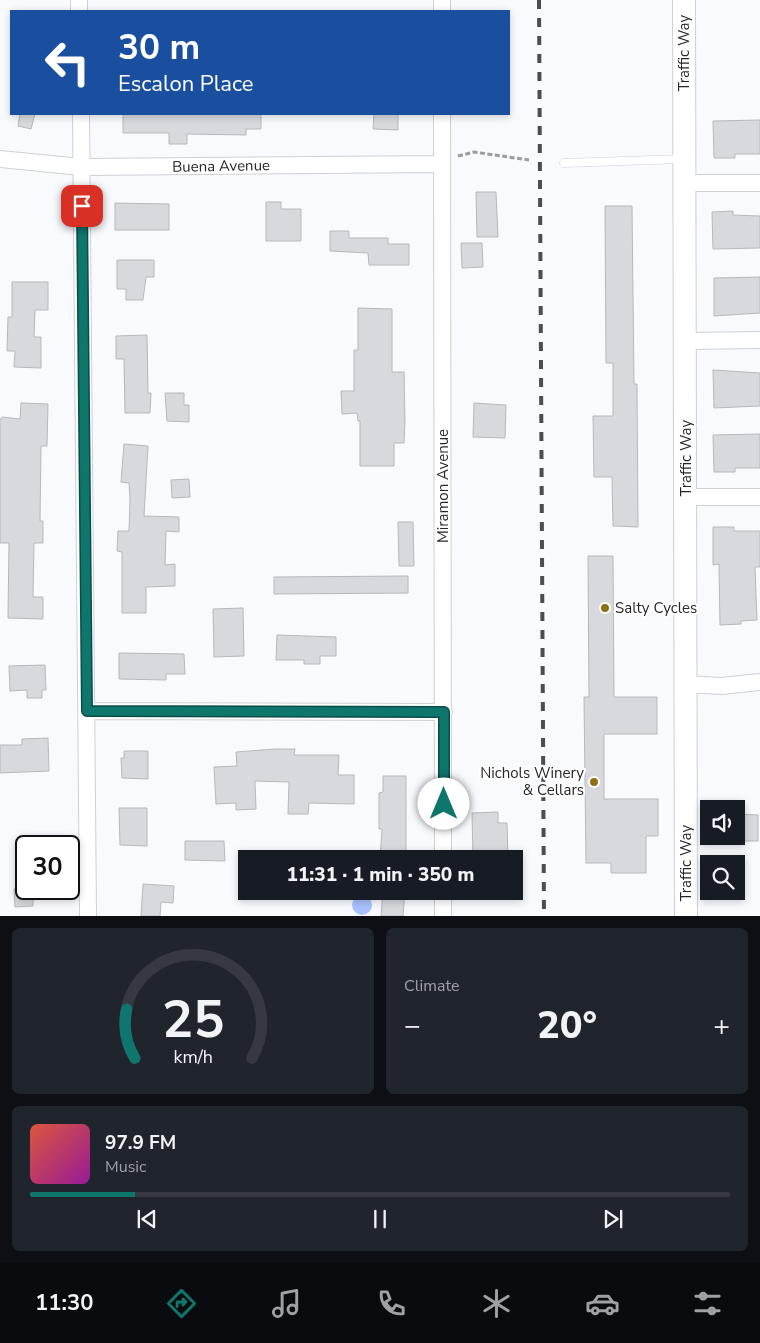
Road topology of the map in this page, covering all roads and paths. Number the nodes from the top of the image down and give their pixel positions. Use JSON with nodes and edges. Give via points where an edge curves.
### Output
{"nodes":[{"id":1,"x":684,"y":0,"type":"edge"},
{"id":2,"x":81,"y":115,"type":"edge"},
{"id":3,"x":442,"y":115,"type":"edge"},
{"id":4,"x":0,"y":158,"type":"edge"},
{"id":5,"x":685,"y":159,"type":"junction"},
{"id":6,"x":442,"y":160,"type":"junction"},
{"id":7,"x":529,"y":160,"type":"dead end"},
{"id":8,"x":564,"y":163,"type":"dead end"},
{"id":9,"x":81,"y":168,"type":"junction"},
{"id":10,"x":685,"y":183,"type":"junction"},
{"id":11,"x":760,"y":183,"type":"edge"},
{"id":12,"x":760,"y":340,"type":"edge"},
{"id":13,"x":686,"y":341,"type":"junction"},
{"id":14,"x":686,"y":497,"type":"junction"},
{"id":15,"x":760,"y":497,"type":"edge"},
{"id":16,"x":760,"y":682,"type":"edge"},
{"id":17,"x":686,"y":684,"type":"junction"},
{"id":18,"x":87,"y":711,"type":"junction"},
{"id":19,"x":444,"y":712,"type":"junction"},
{"id":20,"x":443,"y":850,"type":"edge"},
{"id":21,"x":443,"y":900,"type":"edge"},
{"id":22,"x":88,"y":916,"type":"edge"},
{"id":23,"x":443,"y":916,"type":"edge"},
{"id":24,"x":686,"y":916,"type":"edge"}],
"edges":[{"from":1,"to":5,"type":"street","name":"Traffic Way"},
{"from":2,"to":9,"type":"street"},
{"from":3,"to":6,"type":"street","name":"Miramon Avenue"},
{"from":4,"to":9,"type":"street","name":"Buena Avenue"},
{"from":5,"to":8,"type":"lane"},
{"from":5,"to":10,"type":"street","name":"Traffic Way"},
{"from":6,"to":7,"type":"path","via":[[474,152]]},
{"from":6,"to":9,"type":"street","name":"Buena Avenue"},
{"from":6,"to":19,"type":"street","name":"Miramon Avenue"},
{"from":9,"to":18,"type":"street"},
{"from":10,"to":11,"type":"street"},
{"from":10,"to":13,"type":"street","name":"Traffic Way"},
{"from":12,"to":13,"type":"street"},
{"from":13,"to":14,"type":"street","name":"Traffic Way"},
{"from":14,"to":15,"type":"street"},
{"from":14,"to":17,"type":"street","name":"Traffic Way"},
{"from":16,"to":17,"type":"street","via":[[721,686]]},
{"from":17,"to":24,"type":"street","name":"Traffic Way"},
{"from":18,"to":19,"type":"street"},
{"from":18,"to":22,"type":"street"},
{"from":19,"to":20,"type":"street","name":"Miramon Avenue"},
{"from":21,"to":23,"type":"street"}]}
